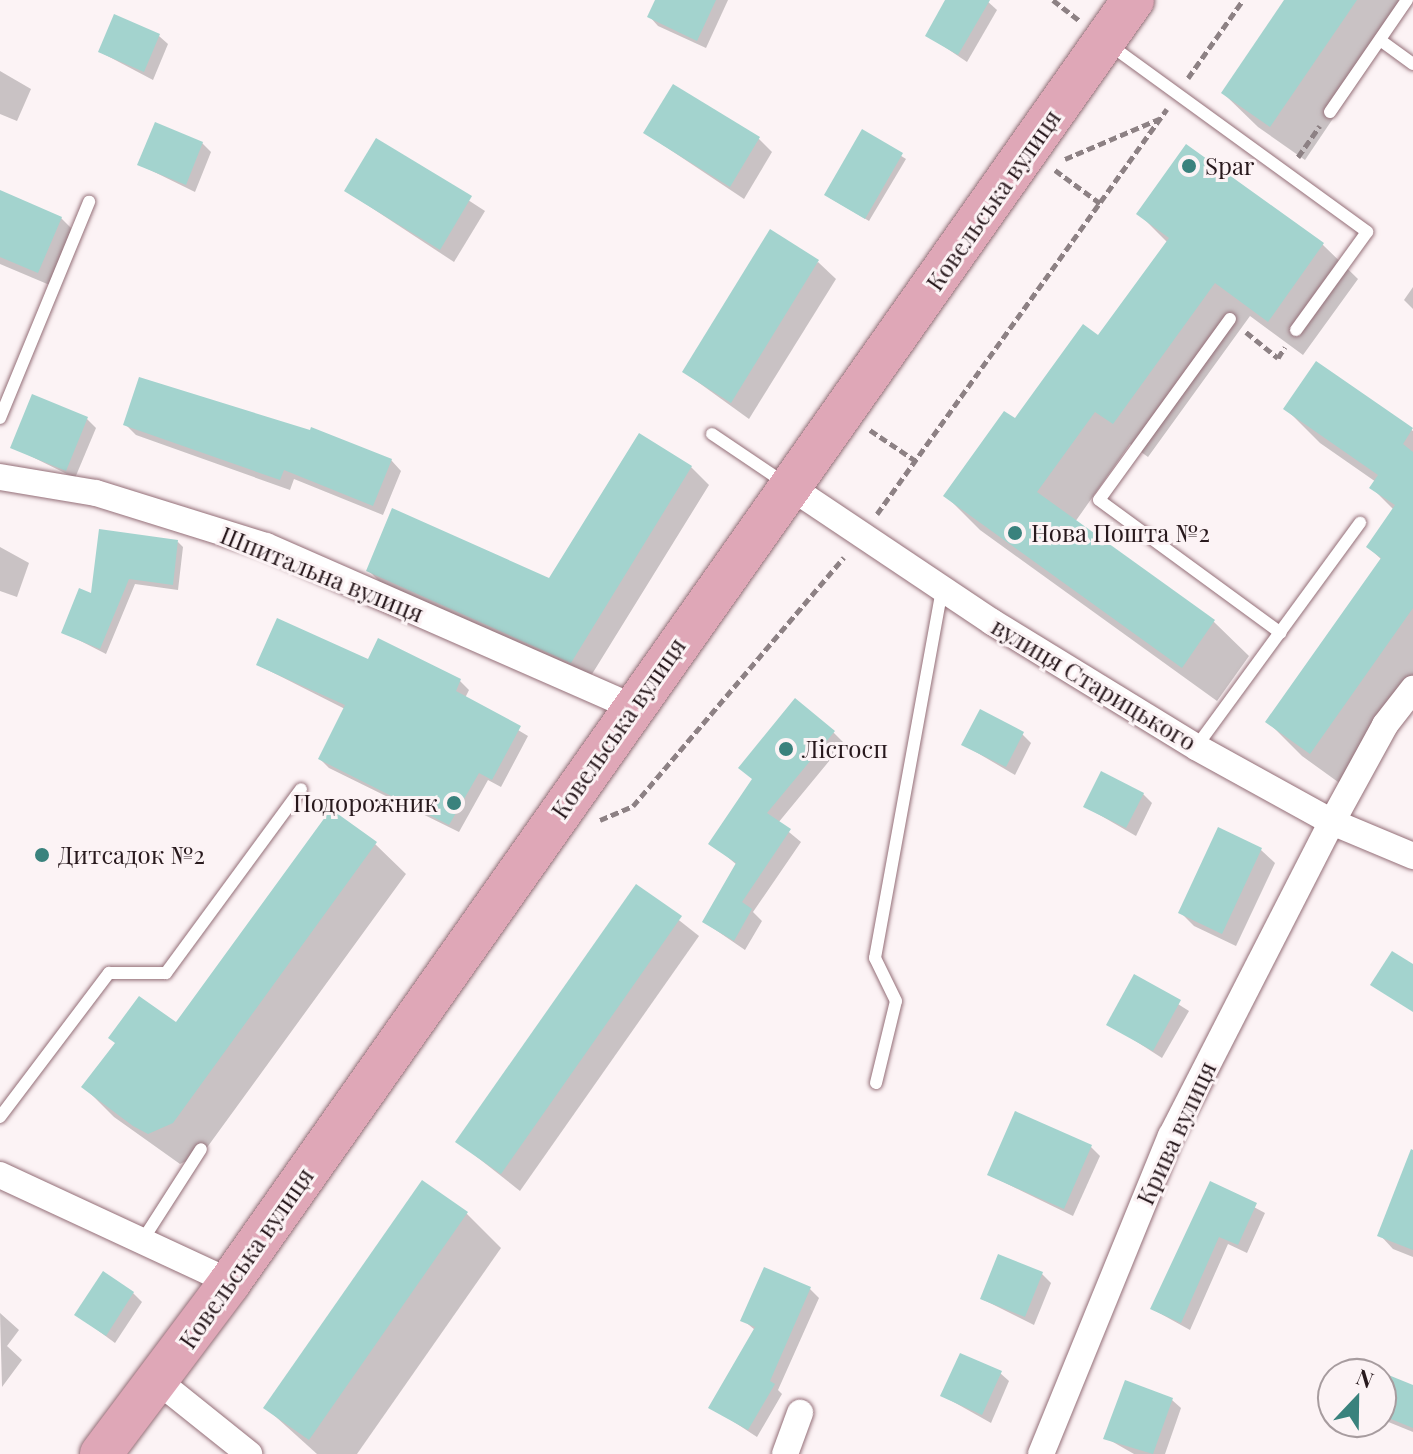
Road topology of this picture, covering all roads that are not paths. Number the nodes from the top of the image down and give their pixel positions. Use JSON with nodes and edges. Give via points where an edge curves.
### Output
{"nodes":[{"id":1,"x":1133,"y":0,"type":"edge"},
{"id":2,"x":1407,"y":0,"type":"edge"},
{"id":3,"x":1380,"y":40,"type":"junction"},
{"id":4,"x":1104,"y":41,"type":"junction"},
{"id":5,"x":1413,"y":64,"type":"edge"},
{"id":6,"x":1330,"y":112,"type":"road end"},
{"id":7,"x":89,"y":202,"type":"dead end"},
{"id":8,"x":1230,"y":319,"type":"road end"},
{"id":9,"x":1296,"y":330,"type":"road end"},
{"id":10,"x":0,"y":418,"type":"edge"},
{"id":11,"x":712,"y":434,"type":"dead end"},
{"id":12,"x":0,"y":477,"type":"edge"},
{"id":13,"x":789,"y":486,"type":"junction"},
{"id":14,"x":1360,"y":523,"type":"dead end"},
{"id":15,"x":942,"y":589,"type":"junction"},
{"id":16,"x":1281,"y":633,"type":"junction"},
{"id":17,"x":1413,"y":689,"type":"edge"},
{"id":18,"x":632,"y":707,"type":"junction"},
{"id":19,"x":1196,"y":747,"type":"junction"},
{"id":20,"x":301,"y":789,"type":"dead end"},
{"id":21,"x":1332,"y":822,"type":"junction"},
{"id":22,"x":1413,"y":856,"type":"edge"},
{"id":23,"x":876,"y":1083,"type":"dead end"},
{"id":24,"x":0,"y":1117,"type":"edge"},
{"id":25,"x":201,"y":1149,"type":"dead end"},
{"id":26,"x":0,"y":1175,"type":"edge"},
{"id":27,"x":142,"y":1241,"type":"junction"},
{"id":28,"x":230,"y":1282,"type":"junction"},
{"id":29,"x":158,"y":1381,"type":"junction"},
{"id":30,"x":800,"y":1413,"type":"dead end"},
{"id":31,"x":101,"y":1454,"type":"edge"},
{"id":32,"x":249,"y":1454,"type":"edge"},
{"id":33,"x":785,"y":1454,"type":"edge"},
{"id":34,"x":1041,"y":1454,"type":"edge"}],
"edges":[{"from":1,"to":4,"type":"main road","name":"Ковельська вулиця"},
{"from":2,"to":3,"type":"lane"},
{"from":3,"to":5,"type":"lane"},
{"from":3,"to":6,"type":"lane"},
{"from":4,"to":9,"type":"lane","via":[[1367,232]]},
{"from":4,"to":13,"type":"main road","name":"Ковельська вулиця"},
{"from":7,"to":10,"type":"lane"},
{"from":8,"to":16,"type":"lane","via":[[1099,500]]},
{"from":11,"to":13,"type":"lane"},
{"from":12,"to":18,"type":"street","name":"Шпитальна вулиця","via":[[96,493],[266,546]]},
{"from":13,"to":15,"type":"street","name":"вулиця Старицького"},
{"from":13,"to":18,"type":"main road","name":"Ковельська вулиця"},
{"from":14,"to":16,"type":"lane"},
{"from":15,"to":19,"type":"street","name":"вулиця Старицького"},
{"from":15,"to":23,"type":"lane","via":[[875,958],[896,1001]]},
{"from":16,"to":19,"type":"lane"},
{"from":17,"to":21,"type":"street","name":"Крива вулиця","via":[[1385,725]]},
{"from":18,"to":28,"type":"main road","name":"Ковельська вулиця"},
{"from":19,"to":21,"type":"street","name":"вулиця Старицького"},
{"from":20,"to":24,"type":"lane","via":[[166,973],[109,973]]},
{"from":21,"to":22,"type":"street","name":"вулиця Старицького"},
{"from":21,"to":34,"type":"street","name":"Крива вулиця","via":[[1171,1136]]},
{"from":25,"to":27,"type":"lane"},
{"from":26,"to":27,"type":"street"},
{"from":27,"to":28,"type":"street"},
{"from":28,"to":29,"type":"main road","name":"Ковельська вулиця"},
{"from":29,"to":31,"type":"main road","name":"Ковельська вулиця"},
{"from":29,"to":32,"type":"street"},
{"from":30,"to":33,"type":"street"}]}
